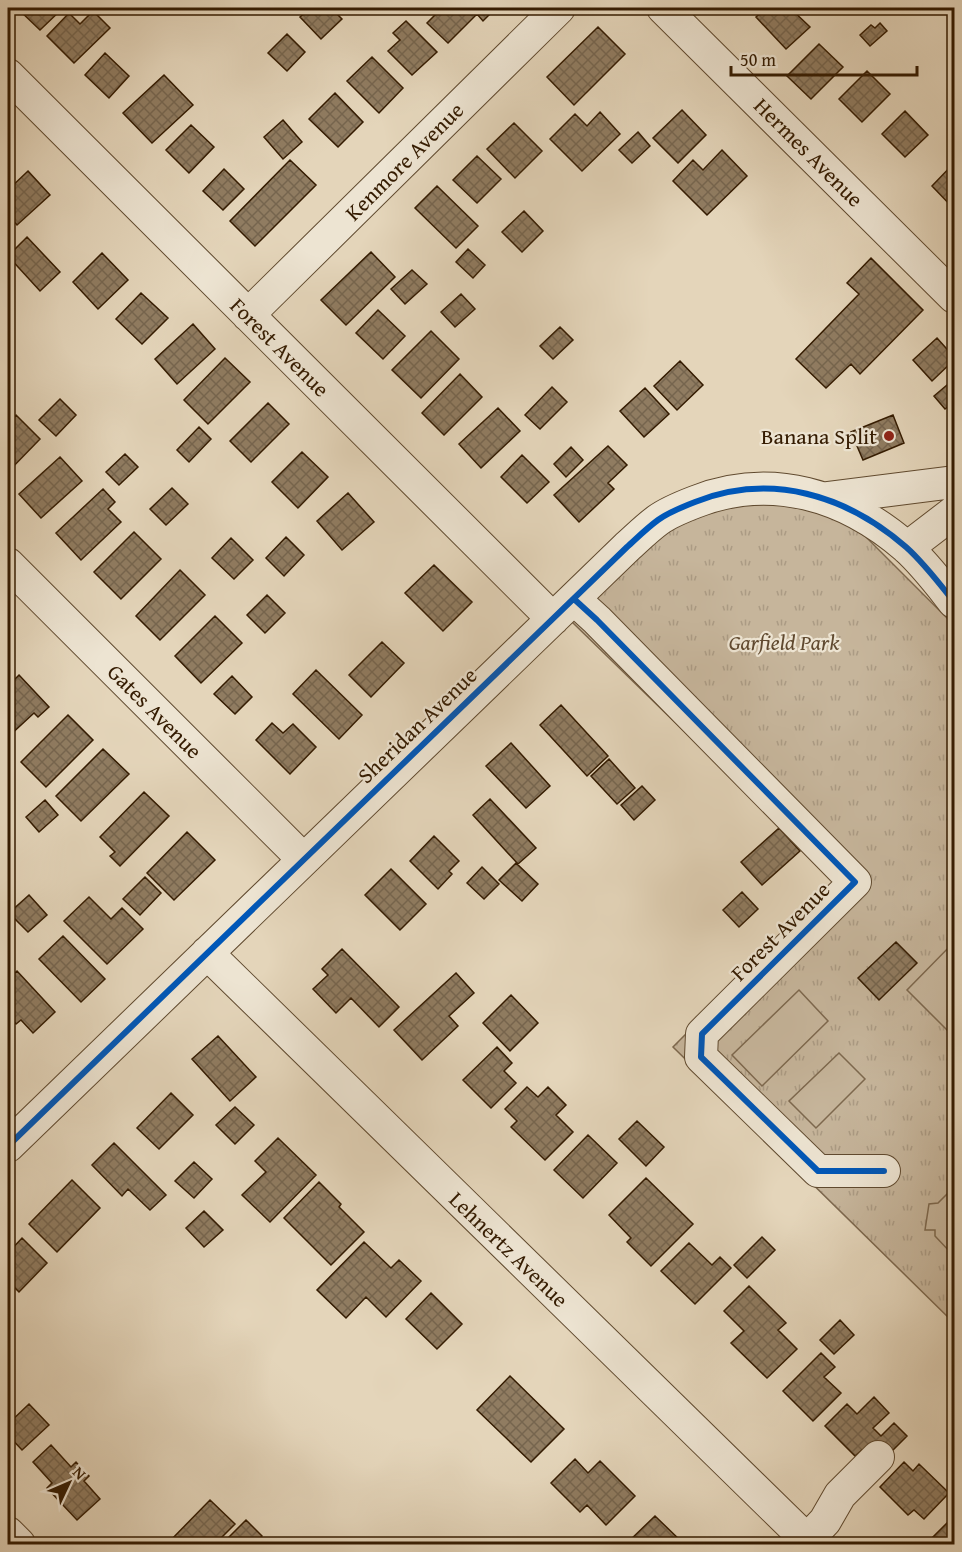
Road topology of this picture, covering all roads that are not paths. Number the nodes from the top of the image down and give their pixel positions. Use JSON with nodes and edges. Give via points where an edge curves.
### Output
{"nodes":[{"id":1,"x":559,"y":8,"type":"edge"},
{"id":2,"x":663,"y":8,"type":"edge"},
{"id":3,"x":8,"y":75,"type":"edge"},
{"id":4,"x":954,"y":297,"type":"edge"},
{"id":5,"x":248,"y":315,"type":"junction"},
{"id":6,"x":954,"y":482,"type":"edge"},
{"id":7,"x":824,"y":498,"type":"junction"},
{"id":8,"x":954,"y":512,"type":"edge"},
{"id":9,"x":907,"y":548,"type":"junction"},
{"id":10,"x":8,"y":564,"type":"edge"},
{"id":11,"x":954,"y":602,"type":"edge"},
{"id":12,"x":563,"y":609,"type":"junction"},
{"id":13,"x":303,"y":859,"type":"junction"},
{"id":14,"x":207,"y":953,"type":"junction"},
{"id":15,"x":8,"y":1146,"type":"edge"},
{"id":16,"x":884,"y":1171,"type":"dead end"},
{"id":17,"x":878,"y":1457,"type":"dead end"},
{"id":18,"x":8,"y":1533,"type":"edge"},
{"id":19,"x":809,"y":1542,"type":"edge"},
{"id":20,"x":19,"y":1545,"type":"edge"}],
"edges":[{"from":1,"to":5,"type":"street","name":"Kenmore Avenue"},
{"from":2,"to":4,"type":"street","name":"Hermes Avenue"},
{"from":3,"to":5,"type":"street","name":"Forest Avenue"},
{"from":5,"to":12,"type":"street","name":"Forest Avenue"},
{"from":6,"to":7,"type":"street"},
{"from":7,"to":9,"type":"street","name":"Sheridan Avenue","via":[[862,515]]},
{"from":7,"to":12,"type":"street","name":"Sheridan Avenue","via":[[769,488],[742,489],[680,508],[658,520]]},
{"from":8,"to":9,"type":"street"},
{"from":9,"to":11,"type":"street","name":"Sheridan Avenue"},
{"from":10,"to":13,"type":"street","name":"Gates Avenue"},
{"from":12,"to":13,"type":"street","name":"Sheridan Avenue"},
{"from":12,"to":16,"type":"street","name":"Forest Avenue","via":[[597,620],[855,882],[702,1034],[701,1057],[818,1171]]},
{"from":13,"to":14,"type":"street","name":"Sheridan Avenue"},
{"from":14,"to":15,"type":"street","name":"Sheridan Avenue"},
{"from":14,"to":19,"type":"street","name":"Lehnertz Avenue"},
{"from":17,"to":19,"type":"street","via":[[840,1495]]},
{"from":18,"to":20,"type":"street"}]}
